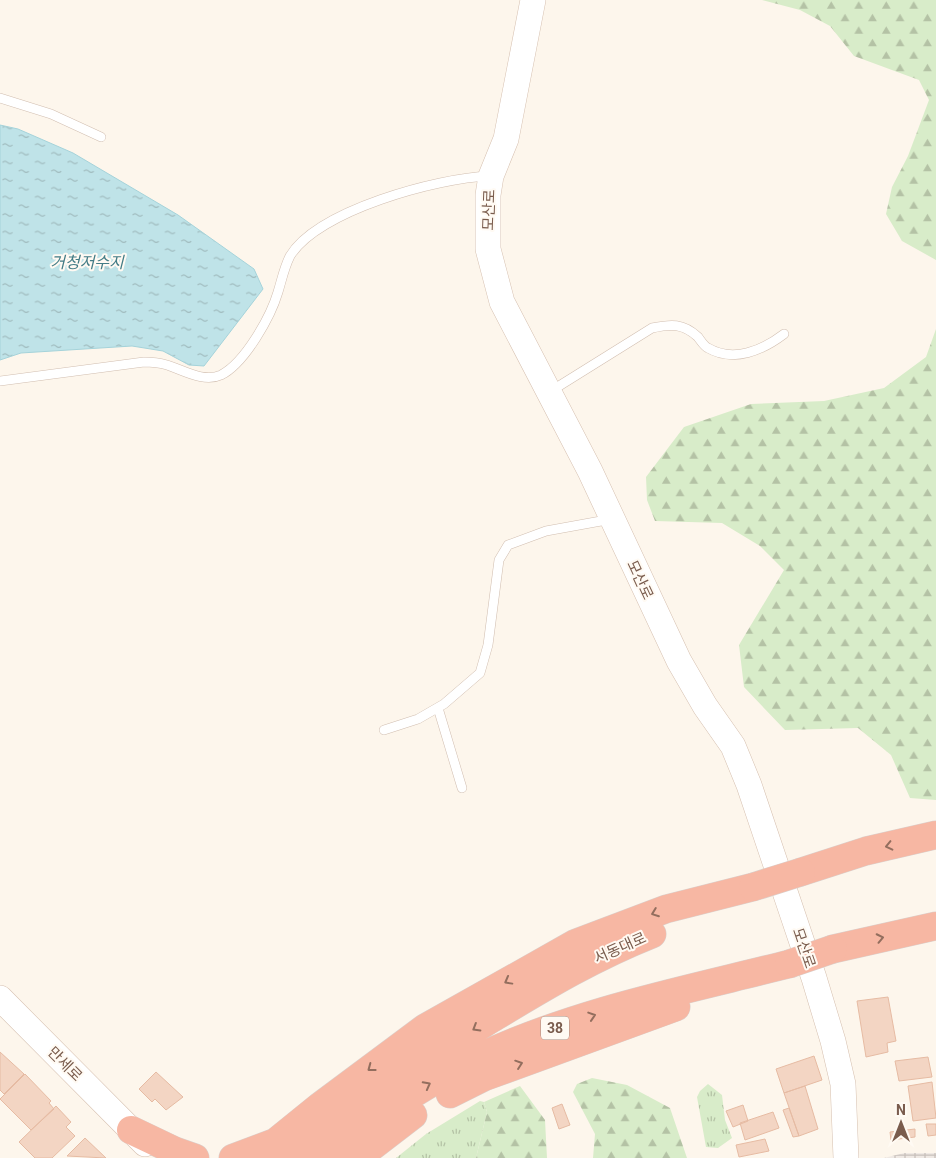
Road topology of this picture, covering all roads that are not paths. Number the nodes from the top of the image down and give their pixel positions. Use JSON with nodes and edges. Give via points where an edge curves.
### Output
{"nodes":[{"id":1,"x":533,"y":0,"type":"edge"},
{"id":2,"x":0,"y":98,"type":"edge"},
{"id":3,"x":102,"y":137,"type":"dead end"},
{"id":4,"x":491,"y":176,"type":"junction"},
{"id":5,"x":784,"y":334,"type":"dead end"},
{"id":6,"x":0,"y":381,"type":"edge"},
{"id":7,"x":548,"y":392,"type":"junction"},
{"id":8,"x":612,"y":519,"type":"junction"},
{"id":9,"x":438,"y":708,"type":"junction"},
{"id":10,"x":384,"y":730,"type":"dead end"},
{"id":11,"x":462,"y":788,"type":"dead end"},
{"id":12,"x":936,"y":835,"type":"edge"},
{"id":13,"x":753,"y":888,"type":"junction"},
{"id":14,"x":936,"y":926,"type":"edge"},
{"id":15,"x":0,"y":998,"type":"edge"},
{"id":16,"x":131,"y":1130,"type":"junction"},
{"id":17,"x":339,"y":1146,"type":"edge"},
{"id":18,"x":274,"y":1153,"type":"edge"},
{"id":19,"x":139,"y":1158,"type":"edge"},
{"id":20,"x":159,"y":1158,"type":"edge"},
{"id":21,"x":195,"y":1158,"type":"edge"},
{"id":22,"x":233,"y":1158,"type":"edge"},
{"id":23,"x":846,"y":1158,"type":"edge"}],
"edges":[{"from":1,"to":4,"type":"street","name":"모산로","via":[[506,139]]},
{"from":2,"to":3,"type":"lane","via":[[51,114]]},
{"from":4,"to":6,"type":"lane","via":[[466,177],[372,202],[309,235],[291,254],[272,308],[257,334],[239,360],[221,375],[202,377],[166,364],[144,362]]},
{"from":4,"to":7,"type":"street","name":"모산로","via":[[488,249],[497,284],[502,302]]},
{"from":5,"to":7,"type":"lane","via":[[768,346],[748,354],[725,354],[708,348],[685,327],[670,324],[652,328]]},
{"from":7,"to":8,"type":"street","name":"모산로"},
{"from":8,"to":9,"type":"lane","via":[[546,531],[508,545],[499,560],[488,645],[480,674]]},
{"from":8,"to":23,"type":"street","name":"모산로","via":[[679,661],[733,746],[750,785],[833,1041],[843,1084]]},
{"from":9,"to":10,"type":"lane","via":[[418,719]]},
{"from":9,"to":11,"type":"lane"},
{"from":12,"to":13,"type":"highway","name":"서동대로","one_way":true,"bridge":true,"via":[[866,851]]},
{"from":13,"to":17,"type":"highway","name":"서동대로","one_way":true,"via":[[689,920],[572,970],[389,1083]]},
{"from":13,"to":18,"type":"highway","one_way":true,"via":[[666,909],[576,943],[425,1028]]},
{"from":17,"to":14,"type":"highway","one_way":true,"bridge":true,"via":[[484,1076],[833,949]]},
{"from":15,"to":16,"type":"street","name":"만세로"},
{"from":16,"to":19,"type":"highway"},
{"from":16,"to":20,"type":"street","name":"만세로"},
{"from":16,"to":21,"type":"highway"},
{"from":17,"to":18,"type":"highway"},
{"from":18,"to":22,"type":"highway"}]}
